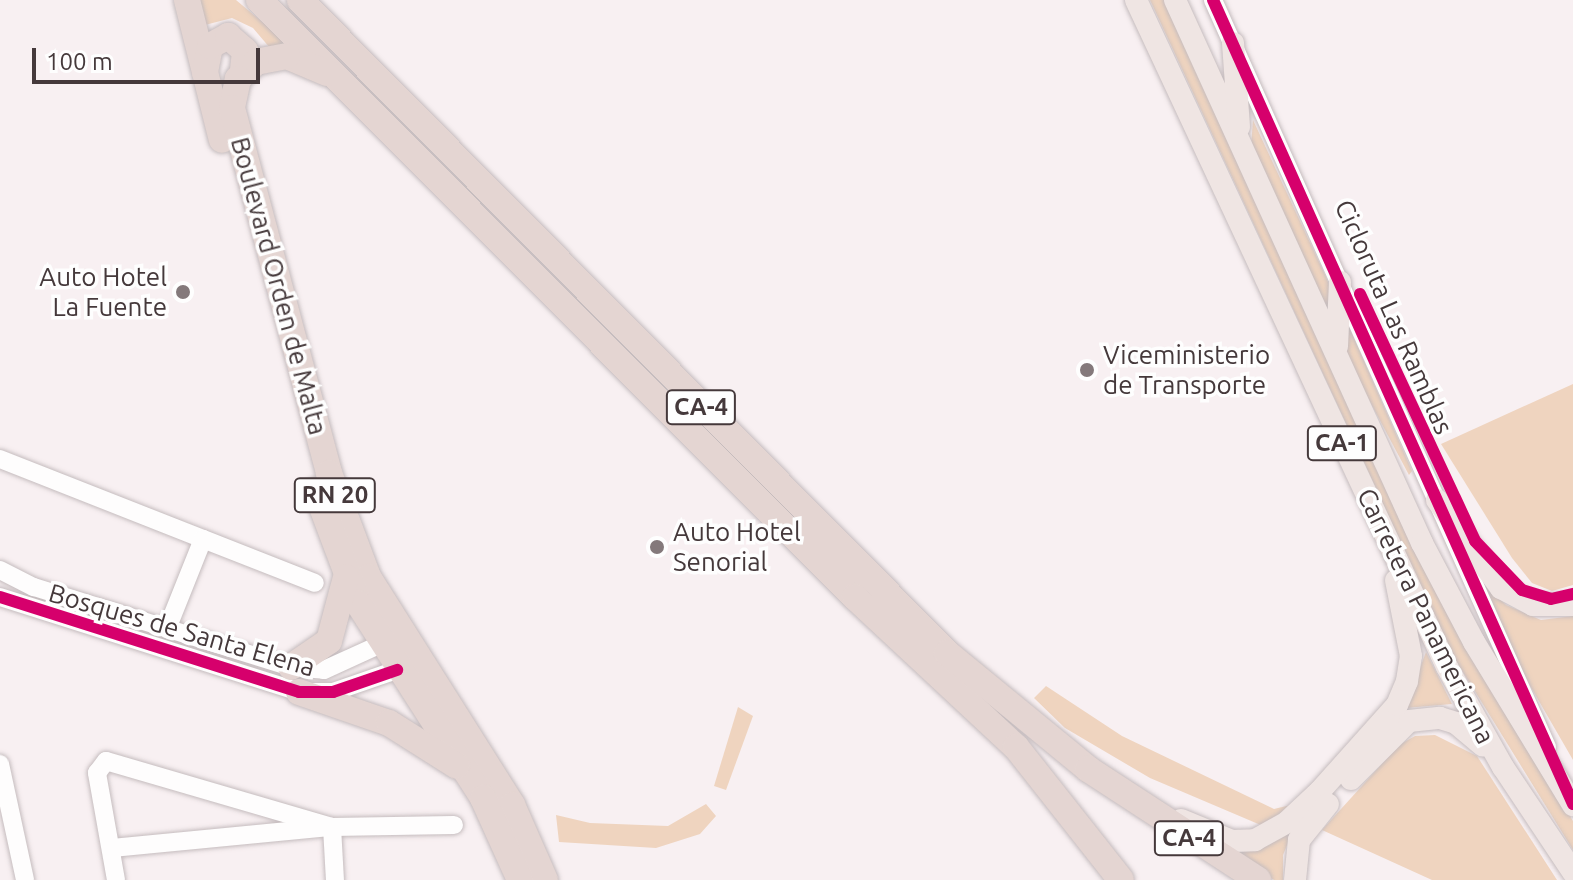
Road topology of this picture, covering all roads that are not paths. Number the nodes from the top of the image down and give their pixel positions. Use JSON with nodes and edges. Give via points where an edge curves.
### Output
{"nodes":[{"id":1,"x":187,"y":0,"type":"edge"},
{"id":2,"x":259,"y":0,"type":"edge"},
{"id":3,"x":300,"y":0,"type":"edge"},
{"id":4,"x":1175,"y":0,"type":"edge"},
{"id":5,"x":1213,"y":0,"type":"edge"},
{"id":6,"x":1136,"y":1,"type":"edge"},
{"id":7,"x":1233,"y":43,"type":"junction"},
{"id":8,"x":243,"y":70,"type":"junction"},
{"id":9,"x":206,"y":76,"type":"junction"},
{"id":10,"x":369,"y":106,"type":"junction"},
{"id":11,"x":1239,"y":140,"type":"junction"},
{"id":12,"x":1340,"y":282,"type":"junction"},
{"id":13,"x":1337,"y":351,"type":"junction"},
{"id":14,"x":0,"y":459,"type":"edge"},
{"id":15,"x":1437,"y":500,"type":"junction"},
{"id":16,"x":203,"y":539,"type":"junction"},
{"id":17,"x":1390,"y":547,"type":"junction"},
{"id":18,"x":0,"y":570,"type":"edge"},
{"id":19,"x":346,"y":577,"type":"junction"},
{"id":20,"x":315,"y":583,"type":"dead end"},
{"id":21,"x":0,"y":597,"type":"edge"},
{"id":22,"x":1573,"y":605,"type":"edge"},
{"id":23,"x":167,"y":629,"type":"junction"},
{"id":24,"x":381,"y":644,"type":"junction"},
{"id":25,"x":397,"y":670,"type":"junction"},
{"id":26,"x":295,"y":680,"type":"junction"},
{"id":27,"x":0,"y":764,"type":"edge"},
{"id":28,"x":1503,"y":767,"type":"junction"},
{"id":29,"x":468,"y":774,"type":"junction"},
{"id":30,"x":1123,"y":793,"type":"junction"},
{"id":31,"x":1573,"y":804,"type":"edge"},
{"id":32,"x":1147,"y":812,"type":"junction"},
{"id":33,"x":454,"y":825,"type":"dead end"},
{"id":34,"x":332,"y":827,"type":"junction"},
{"id":35,"x":1084,"y":833,"type":"junction"},
{"id":36,"x":112,"y":848,"type":"junction"},
{"id":37,"x":1573,"y":872,"type":"edge"},
{"id":38,"x":25,"y":880,"type":"edge"},
{"id":39,"x":116,"y":880,"type":"edge"},
{"id":40,"x":335,"y":880,"type":"edge"},
{"id":41,"x":520,"y":880,"type":"edge"},
{"id":42,"x":545,"y":880,"type":"edge"},
{"id":43,"x":1121,"y":880,"type":"edge"},
{"id":44,"x":1136,"y":880,"type":"edge"},
{"id":45,"x":1217,"y":880,"type":"edge"},
{"id":46,"x":1258,"y":880,"type":"edge"},
{"id":47,"x":1295,"y":880,"type":"edge"}],
"edges":[{"from":1,"to":9,"type":"highway","name":"Boulevard Orden de Malta","number":"RN 20"},
{"from":2,"to":10,"type":"highway","number":"CA-4"},
{"from":3,"to":30,"type":"highway","number":"CA-4","via":[[850,560],[1000,701]]},
{"from":4,"to":11,"type":"main road","name":"Carretera Panamericana","number":"CA-1"},
{"from":5,"to":7,"type":"street"},
{"from":6,"to":17,"type":"main road","name":"Carretera Panamericana","number":"CA-1"},
{"from":7,"to":11,"type":"main road"},
{"from":7,"to":12,"type":"street"},
{"from":8,"to":9,"type":"highway","via":[[244,48],[225,36],[210,46]]},
{"from":8,"to":10,"type":"highway","via":[[275,57],[297,58],[333,77]]},
{"from":8,"to":42,"type":"highway","name":"Boulevard Orden de Malta","number":"RN 20","via":[[233,90],[233,113],[342,516],[386,611],[512,805]]},
{"from":9,"to":19,"type":"highway","name":"Boulevard Orden de Malta","number":"RN 20","via":[[322,513]]},
{"from":10,"to":35,"type":"highway","number":"CA-4","via":[[855,597],[1016,747]]},
{"from":11,"to":13,"type":"main road","name":"Carretera Panamericana","number":"CA-1"},
{"from":12,"to":13,"type":"main road"},
{"from":12,"to":15,"type":"street"},
{"from":13,"to":31,"type":"main road","name":"Carretera Panamericana","number":"CA-1","via":[[1422,543],[1474,642]]},
{"from":14,"to":16,"type":"street"},
{"from":15,"to":22,"type":"main road","via":[[1501,588],[1533,605]]},
{"from":15,"to":31,"type":"street"},
{"from":16,"to":20,"type":"street"},
{"from":16,"to":23,"type":"street"},
{"from":17,"to":28,"type":"main road","name":"Carretera Panamericana","number":"CA-1"},
{"from":17,"to":30,"type":"main road","via":[[1411,656],[1407,681],[1397,705],[1299,813],[1255,840],[1232,841]]},
{"from":18,"to":23,"type":"street","name":"Bosques de Santa Elena","via":[[34,587]]},
{"from":19,"to":24,"type":"highway","name":"Boulevard Orden de Malta","number":"RN 20"},
{"from":19,"to":26,"type":"highway","via":[[329,641]]},
{"from":21,"to":26,"type":"street","name":"Bosques de Santa Elena"},
{"from":23,"to":26,"type":"street","name":"Bosques de Santa Elena"},
{"from":24,"to":25,"type":"highway","name":"Boulevard Orden de Malta","number":"RN 20"},
{"from":24,"to":26,"type":"street","name":"Bosques de Santa Elena"},
{"from":25,"to":26,"type":"street","name":"Bosques de Santa Elena","via":[[333,692]]},
{"from":25,"to":29,"type":"highway","name":"Boulevard Orden de Malta","number":"RN 20"},
{"from":26,"to":29,"type":"highway","via":[[389,723]]},
{"from":27,"to":38,"type":"street"},
{"from":28,"to":37,"type":"main road","name":"Carretera Panamericana","number":"CA-1"},
{"from":28,"to":47,"type":"main road","via":[[1456,723],[1440,718],[1409,721],[1307,827],[1294,862]]},
{"from":29,"to":41,"type":"highway","name":"Boulevard Orden de Malta","number":"RN 20","via":[[502,832]]},
{"from":30,"to":32,"type":"highway","number":"CA-4"},
{"from":32,"to":45,"type":"highway","via":[[1198,853]]},
{"from":32,"to":46,"type":"highway","number":"CA-4"},
{"from":33,"to":34,"type":"street"},
{"from":34,"to":36,"type":"street"},
{"from":34,"to":36,"type":"street","via":[[106,761],[97,773]]},
{"from":34,"to":40,"type":"street"},
{"from":35,"to":43,"type":"highway","number":"CA-4"},
{"from":35,"to":44,"type":"highway"},
{"from":36,"to":39,"type":"street"}]}
